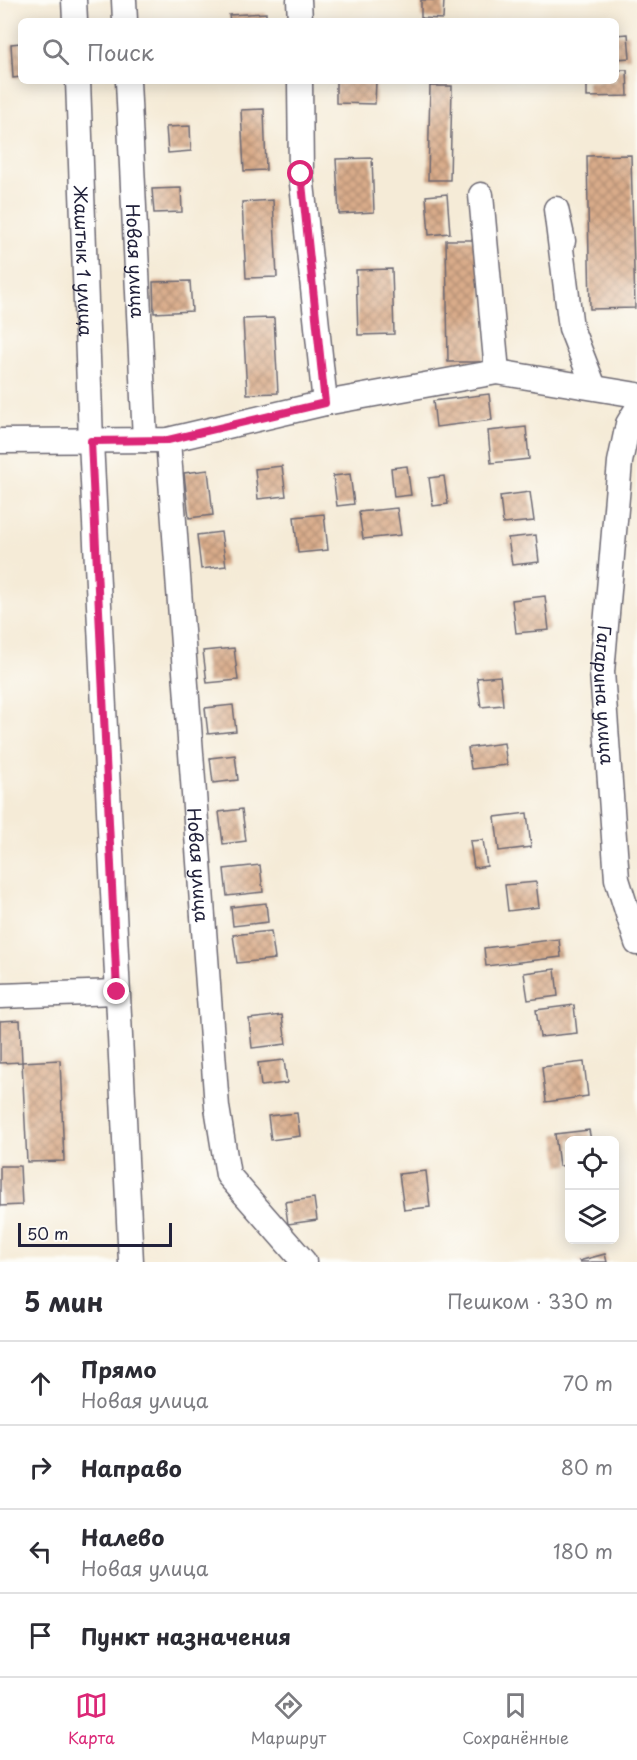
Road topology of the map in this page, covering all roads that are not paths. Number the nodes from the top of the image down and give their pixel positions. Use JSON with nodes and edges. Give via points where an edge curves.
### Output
{"nodes":[{"id":1,"x":74,"y":0,"type":"edge"},
{"id":2,"x":124,"y":0,"type":"edge"},
{"id":3,"x":299,"y":0,"type":"edge"},
{"id":4,"x":75,"y":18,"type":"edge"},
{"id":5,"x":125,"y":18,"type":"edge"},
{"id":6,"x":300,"y":18,"type":"edge"},
{"id":7,"x":78,"y":84,"type":"edge"},
{"id":8,"x":128,"y":84,"type":"edge"},
{"id":9,"x":300,"y":84,"type":"edge"},
{"id":10,"x":481,"y":195,"type":"dead end"},
{"id":11,"x":563,"y":241,"type":"dead end"},
{"id":12,"x":497,"y":372,"type":"junction"},
{"id":13,"x":594,"y":387,"type":"junction"},
{"id":14,"x":637,"y":395,"type":"edge"},
{"id":15,"x":325,"y":403,"type":"junction"},
{"id":16,"x":637,"y":410,"type":"edge"},
{"id":17,"x":156,"y":440,"type":"junction"},
{"id":18,"x":0,"y":441,"type":"edge"},
{"id":19,"x":91,"y":441,"type":"junction"},
{"id":20,"x":637,"y":943,"type":"edge"},
{"id":21,"x":117,"y":992,"type":"junction"},
{"id":22,"x":0,"y":996,"type":"edge"},
{"id":23,"x":131,"y":1262,"type":"edge"},
{"id":24,"x":304,"y":1262,"type":"edge"}],
"edges":[{"from":1,"to":4,"type":"street"},
{"from":2,"to":5,"type":"street"},
{"from":3,"to":6,"type":"street"},
{"from":7,"to":19,"type":"street","name":"Жаштык 1 улица"},
{"from":8,"to":17,"type":"street","name":"Новая улица"},
{"from":9,"to":15,"type":"street","via":[[301,174]]},
{"from":10,"to":12,"type":"street"},
{"from":11,"to":13,"type":"street","via":[[556,209],[572,328]]},
{"from":12,"to":13,"type":"street"},
{"from":12,"to":15,"type":"street"},
{"from":13,"to":14,"type":"street"},
{"from":15,"to":17,"type":"street"},
{"from":16,"to":20,"type":"street","name":"Гагарина улица","via":[[628,424],[620,462],[602,672],[617,879]]},
{"from":17,"to":19,"type":"street"},
{"from":17,"to":24,"type":"street","name":"Новая улица","via":[[216,1096],[228,1175]]},
{"from":18,"to":19,"type":"street"},
{"from":19,"to":21,"type":"street"},
{"from":21,"to":22,"type":"street"},
{"from":21,"to":23,"type":"street"}]}
